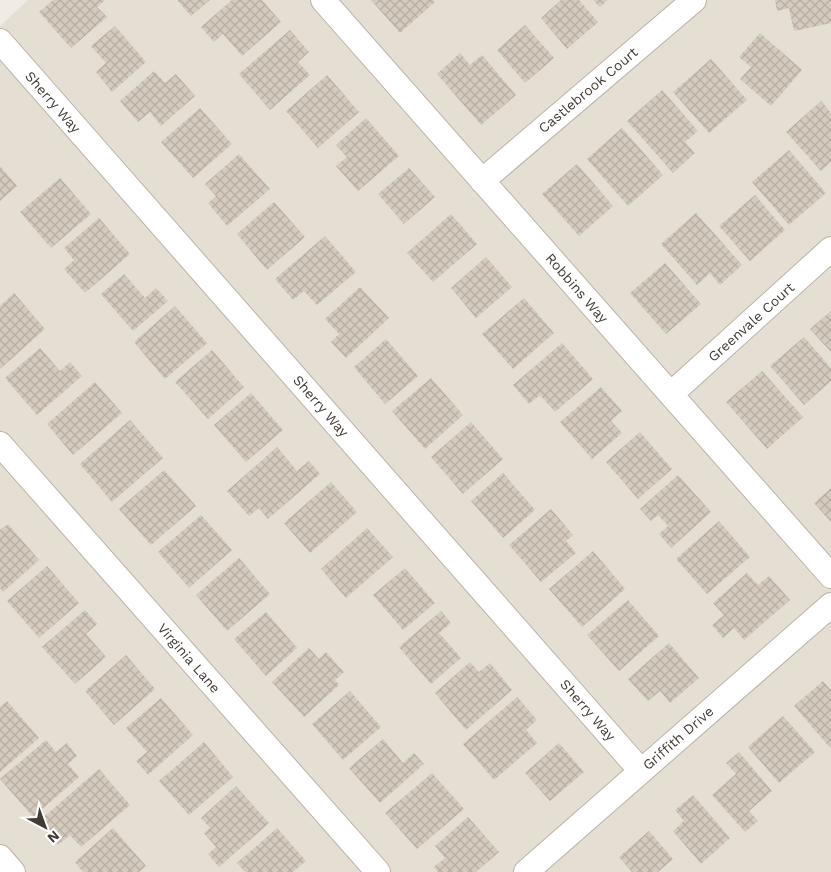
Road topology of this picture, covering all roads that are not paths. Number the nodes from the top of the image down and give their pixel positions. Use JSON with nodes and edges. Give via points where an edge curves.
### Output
{"nodes":[{"id":1,"x":323,"y":0,"type":"edge"},
{"id":2,"x":694,"y":0,"type":"edge"},
{"id":3,"x":0,"y":41,"type":"edge"},
{"id":4,"x":482,"y":180,"type":"junction"},
{"id":5,"x":831,"y":249,"type":"edge"},
{"id":6,"x":671,"y":394,"type":"junction"},
{"id":7,"x":0,"y":444,"type":"edge"},
{"id":8,"x":831,"y":576,"type":"edge"},
{"id":9,"x":831,"y":605,"type":"edge"},
{"id":10,"x":642,"y":771,"type":"junction"},
{"id":11,"x":0,"y":858,"type":"edge"},
{"id":12,"x":13,"y":872,"type":"edge"},
{"id":13,"x":378,"y":872,"type":"edge"},
{"id":14,"x":526,"y":872,"type":"edge"}],
"edges":[{"from":1,"to":4,"type":"street","name":"Robbins Way"},
{"from":2,"to":4,"type":"street","name":"Castlebrook Court"},
{"from":3,"to":10,"type":"street","name":"Sherry Way"},
{"from":4,"to":6,"type":"street","name":"Robbins Way"},
{"from":5,"to":6,"type":"street","name":"Greenvale Court"},
{"from":6,"to":8,"type":"street","name":"Robbins Way"},
{"from":7,"to":13,"type":"street","name":"Virginia Lane"},
{"from":9,"to":10,"type":"street","name":"Griffith Drive"},
{"from":10,"to":14,"type":"street","name":"Griffith Drive"},
{"from":11,"to":12,"type":"street"}]}
